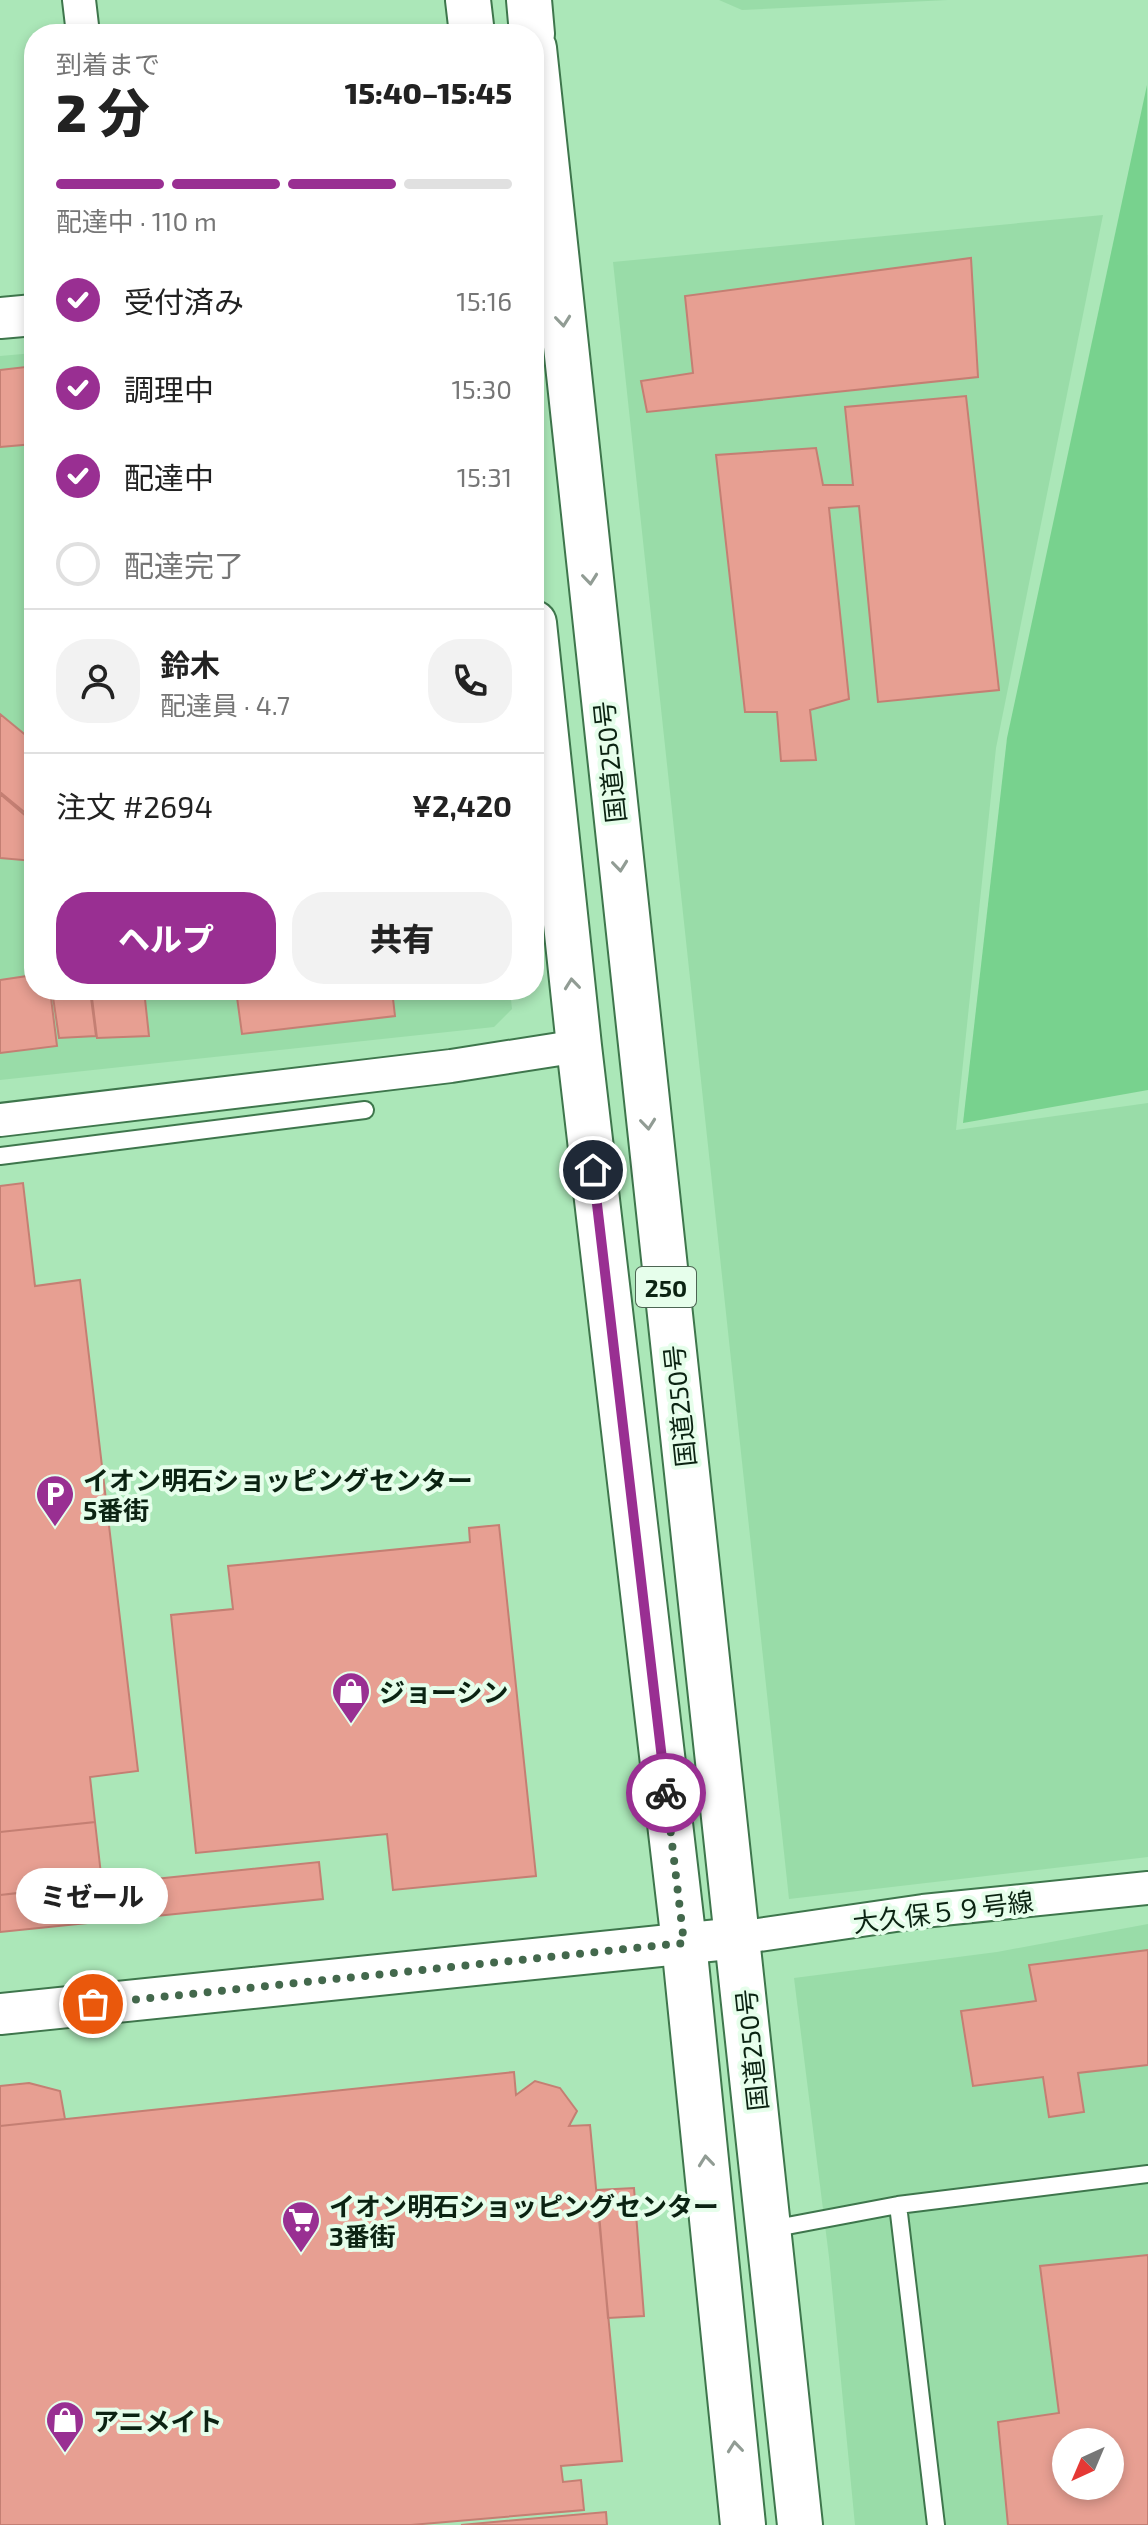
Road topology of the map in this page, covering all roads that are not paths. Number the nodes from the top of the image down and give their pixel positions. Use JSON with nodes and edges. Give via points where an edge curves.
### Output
{"nodes":[{"id":1,"x":79,"y":0,"type":"edge"},
{"id":2,"x":468,"y":0,"type":"edge"},
{"id":3,"x":529,"y":0,"type":"edge"},
{"id":4,"x":82,"y":24,"type":"edge"},
{"id":5,"x":471,"y":24,"type":"edge"},
{"id":6,"x":531,"y":24,"type":"edge"},
{"id":7,"x":545,"y":262,"type":"edge"},
{"id":8,"x":24,"y":316,"type":"edge"},
{"id":9,"x":0,"y":318,"type":"edge"},
{"id":10,"x":544,"y":717,"type":"edge"},
{"id":11,"x":579,"y":1046,"type":"junction"},
{"id":12,"x":365,"y":1110,"type":"dead end"},
{"id":13,"x":0,"y":1120,"type":"edge"},
{"id":14,"x":0,"y":1156,"type":"edge"},
{"id":15,"x":1148,"y":1888,"type":"edge"},
{"id":16,"x":738,"y":1938,"type":"junction"},
{"id":17,"x":684,"y":1943,"type":"junction"},
{"id":18,"x":0,"y":2014,"type":"edge"},
{"id":19,"x":1148,"y":2174,"type":"edge"},
{"id":20,"x":898,"y":2205,"type":"junction"},
{"id":21,"x":771,"y":2229,"type":"junction"},
{"id":22,"x":743,"y":2525,"type":"edge"},
{"id":23,"x":800,"y":2525,"type":"edge"},
{"id":24,"x":936,"y":2525,"type":"edge"}],
"edges":[{"from":1,"to":4,"type":"street"},
{"from":2,"to":5,"type":"highway"},
{"from":3,"to":6,"type":"highway"},
{"from":7,"to":16,"type":"highway","name":"国道250号","number":"250","one_way":true},
{"from":8,"to":9,"type":"street"},
{"from":11,"to":10,"type":"highway","number":"250","one_way":true},
{"from":11,"to":13,"type":"street"},
{"from":11,"to":17,"type":"highway","number":"250"},
{"from":12,"to":14,"type":"lane"},
{"from":15,"to":16,"type":"street","name":"大久保５９号線","via":[[923,1911]]},
{"from":16,"to":17,"type":"street"},
{"from":16,"to":21,"type":"highway","name":"国道250号","number":"250"},
{"from":17,"to":18,"type":"street"},
{"from":22,"to":17,"type":"highway","number":"250","one_way":true},
{"from":19,"to":20,"type":"lane"},
{"from":20,"to":21,"type":"lane"},
{"from":20,"to":24,"type":"lane"},
{"from":21,"to":23,"type":"highway","name":"国道250号","number":"250"}]}
